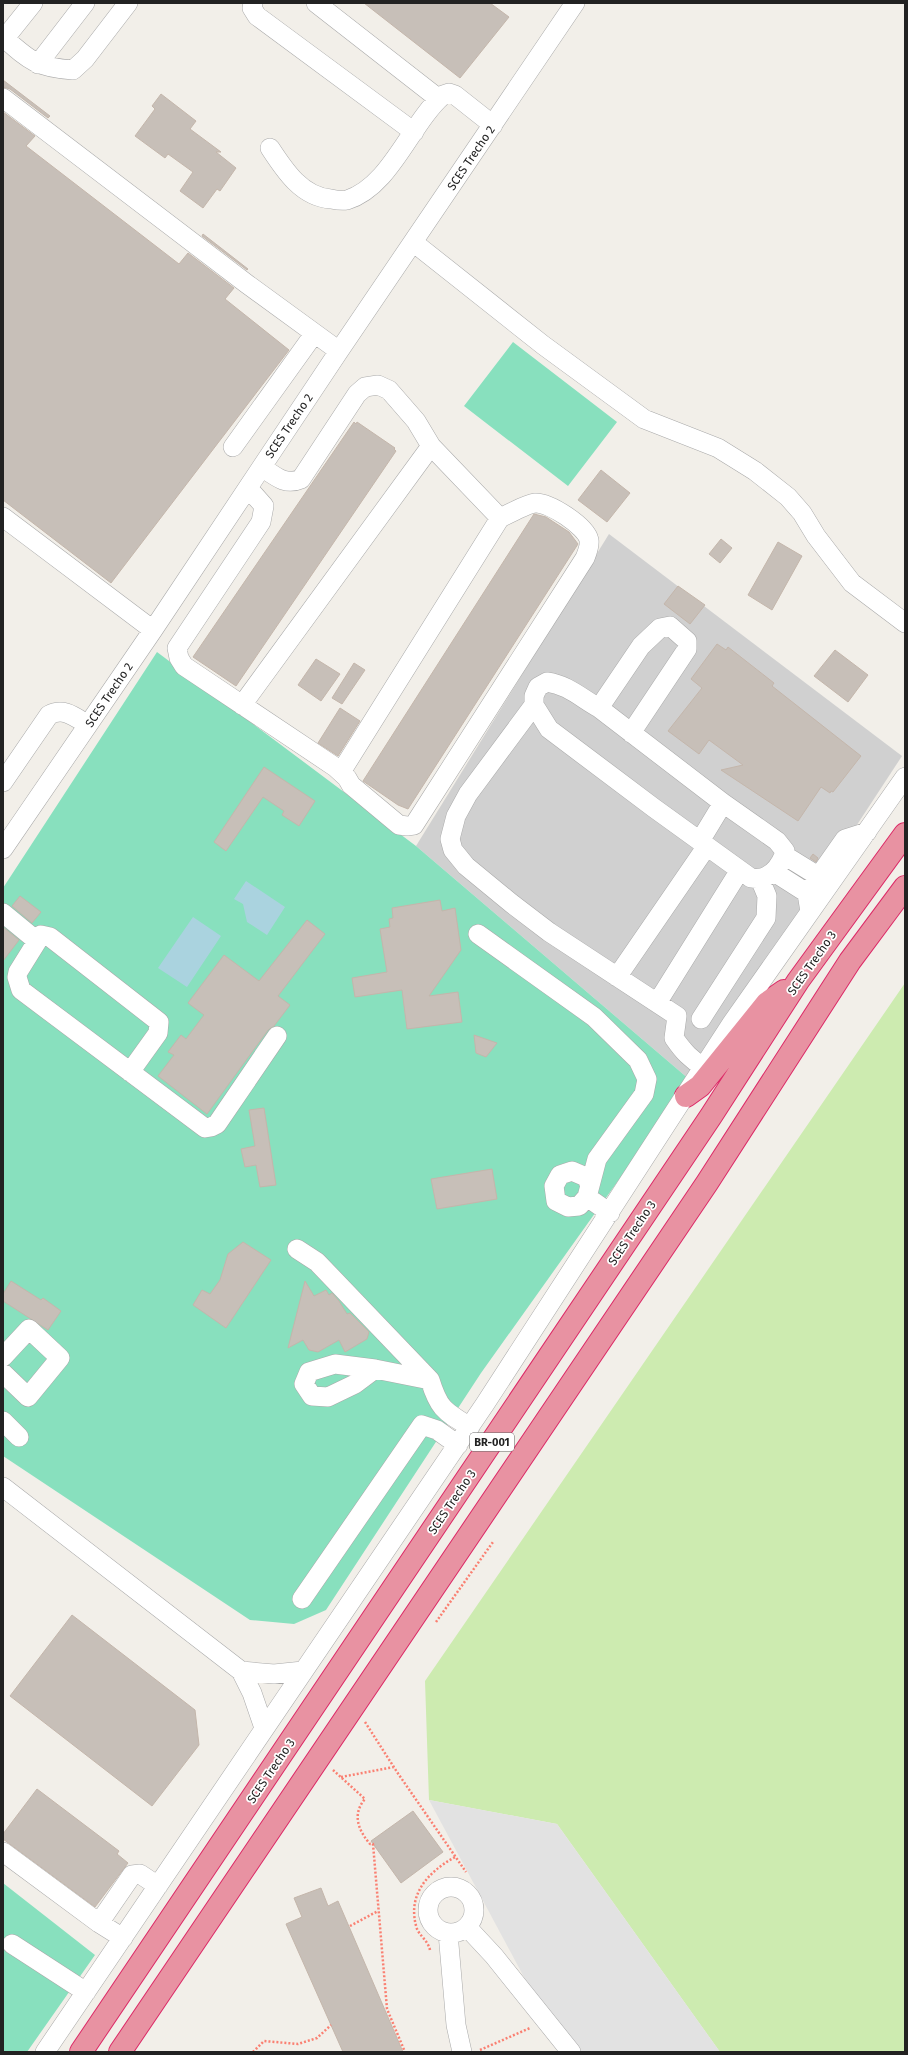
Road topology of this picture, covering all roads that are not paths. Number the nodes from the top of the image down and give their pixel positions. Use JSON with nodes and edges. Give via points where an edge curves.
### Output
{"nodes":[{"id":1,"x":33,"y":3,"type":"edge"},
{"id":2,"x":85,"y":3,"type":"edge"},
{"id":3,"x":128,"y":3,"type":"edge"},
{"id":4,"x":253,"y":3,"type":"edge"},
{"id":5,"x":316,"y":3,"type":"edge"},
{"id":6,"x":575,"y":3,"type":"edge"},
{"id":7,"x":4,"y":37,"type":"edge"},
{"id":8,"x":38,"y":64,"type":"junction"},
{"id":9,"x":3,"y":98,"type":"edge"},
{"id":10,"x":439,"y":99,"type":"junction"},
{"id":11,"x":493,"y":124,"type":"junction"},
{"id":12,"x":414,"y":132,"type":"junction"},
{"id":13,"x":270,"y":148,"type":"dead end"},
{"id":14,"x":413,"y":242,"type":"junction"},
{"id":15,"x":314,"y":334,"type":"junction"},
{"id":16,"x":339,"y":351,"type":"junction"},
{"id":17,"x":431,"y":446,"type":"junction"},
{"id":18,"x":233,"y":447,"type":"dead end"},
{"id":19,"x":262,"y":467,"type":"junction"},
{"id":20,"x":248,"y":488,"type":"junction"},
{"id":21,"x":3,"y":517,"type":"edge"},
{"id":22,"x":500,"y":518,"type":"junction"},
{"id":23,"x":905,"y":623,"type":"edge"},
{"id":24,"x":153,"y":630,"type":"junction"},
{"id":25,"x":242,"y":705,"type":"junction"},
{"id":26,"x":534,"y":705,"type":"junction"},
{"id":27,"x":599,"y":708,"type":"junction"},
{"id":28,"x":88,"y":725,"type":"junction"},
{"id":29,"x":631,"y":733,"type":"junction"},
{"id":30,"x":341,"y":772,"type":"junction"},
{"id":31,"x":905,"y":777,"type":"edge"},
{"id":32,"x":3,"y":782,"type":"edge"},
{"id":33,"x":723,"y":803,"type":"junction"},
{"id":34,"x":867,"y":832,"type":"junction"},
{"id":35,"x":905,"y":834,"type":"edge"},
{"id":36,"x":703,"y":843,"type":"junction"},
{"id":37,"x":3,"y":849,"type":"edge"},
{"id":38,"x":784,"y":855,"type":"junction"},
{"id":39,"x":740,"y":870,"type":"junction"},
{"id":40,"x":767,"y":875,"type":"junction"},
{"id":41,"x":818,"y":876,"type":"junction"},
{"id":42,"x":905,"y":887,"type":"edge"},
{"id":43,"x":807,"y":893,"type":"junction"},
{"id":44,"x":810,"y":912,"type":"junction"},
{"id":45,"x":3,"y":913,"type":"edge"},
{"id":46,"x":478,"y":934,"type":"dead end"},
{"id":47,"x":37,"y":941,"type":"junction"},
{"id":48,"x":618,"y":977,"type":"junction"},
{"id":49,"x":798,"y":981,"type":"junction"},
{"id":50,"x":657,"y":1003,"type":"junction"},
{"id":51,"x":676,"y":1016,"type":"junction"},
{"id":52,"x":702,"y":1019,"type":"junction"},
{"id":53,"x":725,"y":1035,"type":"junction"},
{"id":54,"x":276,"y":1036,"type":"dead end"},
{"id":55,"x":705,"y":1068,"type":"junction"},
{"id":56,"x":130,"y":1072,"type":"junction"},
{"id":57,"x":686,"y":1096,"type":"junction"},
{"id":58,"x":610,"y":1213,"type":"junction"},
{"id":59,"x":297,"y":1250,"type":"dead end"},
{"id":60,"x":3,"y":1357,"type":"edge"},
{"id":61,"x":375,"y":1369,"type":"dead end"},
{"id":62,"x":3,"y":1373,"type":"edge"},
{"id":63,"x":430,"y":1380,"type":"junction"},
{"id":64,"x":437,"y":1400,"type":"junction"},
{"id":65,"x":3,"y":1421,"type":"edge"},
{"id":66,"x":422,"y":1425,"type":"junction"},
{"id":67,"x":470,"y":1426,"type":"junction"},
{"id":68,"x":19,"y":1437,"type":"dead end"},
{"id":69,"x":458,"y":1444,"type":"junction"},
{"id":70,"x":3,"y":1487,"type":"edge"},
{"id":71,"x":302,"y":1599,"type":"dead end"},
{"id":72,"x":304,"y":1670,"type":"junction"},
{"id":73,"x":241,"y":1671,"type":"junction"},
{"id":74,"x":264,"y":1728,"type":"junction"},
{"id":75,"x":3,"y":1852,"type":"edge"},
{"id":76,"x":158,"y":1886,"type":"junction"},
{"id":77,"x":99,"y":1923,"type":"junction"},
{"id":78,"x":467,"y":1927,"type":"junction"},
{"id":79,"x":448,"y":1933,"type":"junction"},
{"id":80,"x":123,"y":1938,"type":"junction"},
{"id":81,"x":12,"y":1944,"type":"dead end"},
{"id":82,"x":86,"y":1992,"type":"junction"},
{"id":83,"x":46,"y":2052,"type":"edge"},
{"id":84,"x":81,"y":2052,"type":"edge"},
{"id":85,"x":120,"y":2052,"type":"edge"},
{"id":86,"x":462,"y":2052,"type":"edge"},
{"id":87,"x":571,"y":2052,"type":"edge"}],
"edges":[{"from":1,"to":7,"type":"street"},
{"from":2,"to":8,"type":"street"},
{"from":3,"to":8,"type":"street","via":[[85,59],[73,70]]},
{"from":4,"to":12,"type":"street","via":[[252,8],[257,16]]},
{"from":5,"to":10,"type":"street"},
{"from":6,"to":11,"type":"street","name":"SCES Trecho 2"},
{"from":7,"to":8,"type":"street","via":[[24,56]]},
{"from":9,"to":15,"type":"street"},
{"from":10,"to":11,"type":"street","via":[[449,93],[455,95]]},
{"from":10,"to":12,"type":"street"},
{"from":11,"to":14,"type":"street","name":"SCES Trecho 2"},
{"from":12,"to":13,"type":"street","via":[[378,179],[363,192],[345,200],[326,199],[308,192],[288,175]]},
{"from":14,"to":16,"type":"street","name":"SCES Trecho 2"},
{"from":14,"to":23,"type":"street","via":[[543,345],[644,419],[718,448],[760,475],[788,497],[802,513],[852,583]]},
{"from":15,"to":16,"type":"street"},
{"from":15,"to":18,"type":"street"},
{"from":16,"to":19,"type":"street","name":"SCES Trecho 2"},
{"from":17,"to":19,"type":"street","via":[[416,421],[398,399],[389,390],[378,385],[365,387],[357,394],[301,479],[284,482]]},
{"from":17,"to":22,"type":"street"},
{"from":17,"to":25,"type":"street"},
{"from":19,"to":20,"type":"street","name":"SCES Trecho 2"},
{"from":20,"to":24,"type":"street","name":"SCES Trecho 2"},
{"from":20,"to":25,"type":"street","via":[[264,506],[261,522],[177,648],[184,666]]},
{"from":21,"to":24,"type":"street"},
{"from":22,"to":30,"type":"street"},
{"from":22,"to":30,"type":"street","via":[[534,503],[550,506],[586,532],[589,541],[588,551],[414,825],[399,825],[351,785]]},
{"from":24,"to":28,"type":"street","name":"SCES Trecho 2"},
{"from":25,"to":30,"type":"street"},
{"from":26,"to":27,"type":"street","via":[[538,686],[547,682],[558,683],[570,689]]},
{"from":26,"to":36,"type":"street","via":[[549,729]]},
{"from":26,"to":48,"type":"street","via":[[468,794],[456,816],[451,834],[453,850],[466,866],[510,903]]},
{"from":27,"to":29,"type":"street"},
{"from":27,"to":29,"type":"street","via":[[641,646],[660,628],[670,626],[682,635],[687,641],[687,649]]},
{"from":28,"to":32,"type":"street","via":[[64,711],[56,711],[49,715]]},
{"from":28,"to":37,"type":"street","name":"SCES Trecho 2"},
{"from":29,"to":33,"type":"street"},
{"from":31,"to":34,"type":"street"},
{"from":33,"to":36,"type":"street"},
{"from":33,"to":38,"type":"street","via":[[777,841],[785,851]]},
{"from":34,"to":41,"type":"street","via":[[845,839]]},
{"from":34,"to":44,"type":"street"},
{"from":35,"to":49,"type":"highway","name":"SCES Trecho 3","number":"BR-001"},
{"from":36,"to":39,"type":"street"},
{"from":36,"to":48,"type":"street"},
{"from":38,"to":40,"type":"street"},
{"from":38,"to":41,"type":"street"},
{"from":39,"to":40,"type":"street","via":[[751,878]]},
{"from":39,"to":50,"type":"street"},
{"from":40,"to":43,"type":"street"},
{"from":40,"to":52,"type":"street","via":[[766,918]]},
{"from":41,"to":43,"type":"street"},
{"from":42,"to":85,"type":"highway","number":"BR-001","via":[[850,961],[707,1183]]},
{"from":43,"to":44,"type":"street"},
{"from":44,"to":53,"type":"street"},
{"from":45,"to":47,"type":"street"},
{"from":46,"to":58,"type":"street","via":[[594,1017],[638,1060],[646,1079],[644,1094],[597,1159],[588,1191]]},
{"from":47,"to":56,"type":"street","via":[[18,972],[21,990]]},
{"from":47,"to":56,"type":"street","via":[[41,936],[50,937],[158,1022],[158,1033]]},
{"from":48,"to":50,"type":"street"},
{"from":49,"to":57,"type":"highway","via":[[767,1002],[700,1086]]},
{"from":49,"to":84,"type":"highway","name":"SCES Trecho 3","number":"BR-001","via":[[698,1136]]},
{"from":50,"to":51,"type":"street"},
{"from":51,"to":52,"type":"street"},
{"from":51,"to":55,"type":"street","via":[[674,1038],[684,1053]]},
{"from":52,"to":53,"type":"street"},
{"from":53,"to":55,"type":"street"},
{"from":54,"to":56,"type":"street","via":[[217,1124],[211,1128],[205,1128]]},
{"from":55,"to":57,"type":"street"},
{"from":57,"to":58,"type":"street"},
{"from":58,"to":67,"type":"street"},
{"from":59,"to":63,"type":"street","via":[[317,1262]]},
{"from":60,"to":62,"type":"street","via":[[29,1329],[60,1358],[28,1397]]},
{"from":61,"to":63,"type":"street"},
{"from":63,"to":64,"type":"street"},
{"from":64,"to":66,"type":"street"},
{"from":64,"to":67,"type":"street","via":[[446,1413]]},
{"from":65,"to":68,"type":"street"},
{"from":66,"to":69,"type":"street","via":[[437,1430]]},
{"from":66,"to":71,"type":"street"},
{"from":67,"to":69,"type":"street"},
{"from":69,"to":72,"type":"street"},
{"from":70,"to":73,"type":"street"},
{"from":72,"to":73,"type":"street","via":[[274,1674]]},
{"from":72,"to":74,"type":"street"},
{"from":73,"to":74,"type":"street"},
{"from":74,"to":76,"type":"street"},
{"from":75,"to":77,"type":"street"},
{"from":76,"to":77,"type":"street","via":[[140,1874],[132,1875]]},
{"from":76,"to":80,"type":"street"},
{"from":77,"to":80,"type":"street"},
{"from":78,"to":79,"type":"street","via":[[458,1932]]},
{"from":78,"to":79,"type":"street","via":[[473,1917],[474,1905],[469,1895],[460,1889],[449,1887],[434,1895],[428,1910],[430,1920],[437,1929]]},
{"from":78,"to":87,"type":"street","via":[[494,1956]]},
{"from":79,"to":86,"type":"street","via":[[456,2025]]},
{"from":80,"to":82,"type":"street"},
{"from":81,"to":82,"type":"street"},
{"from":82,"to":83,"type":"street"}]}
